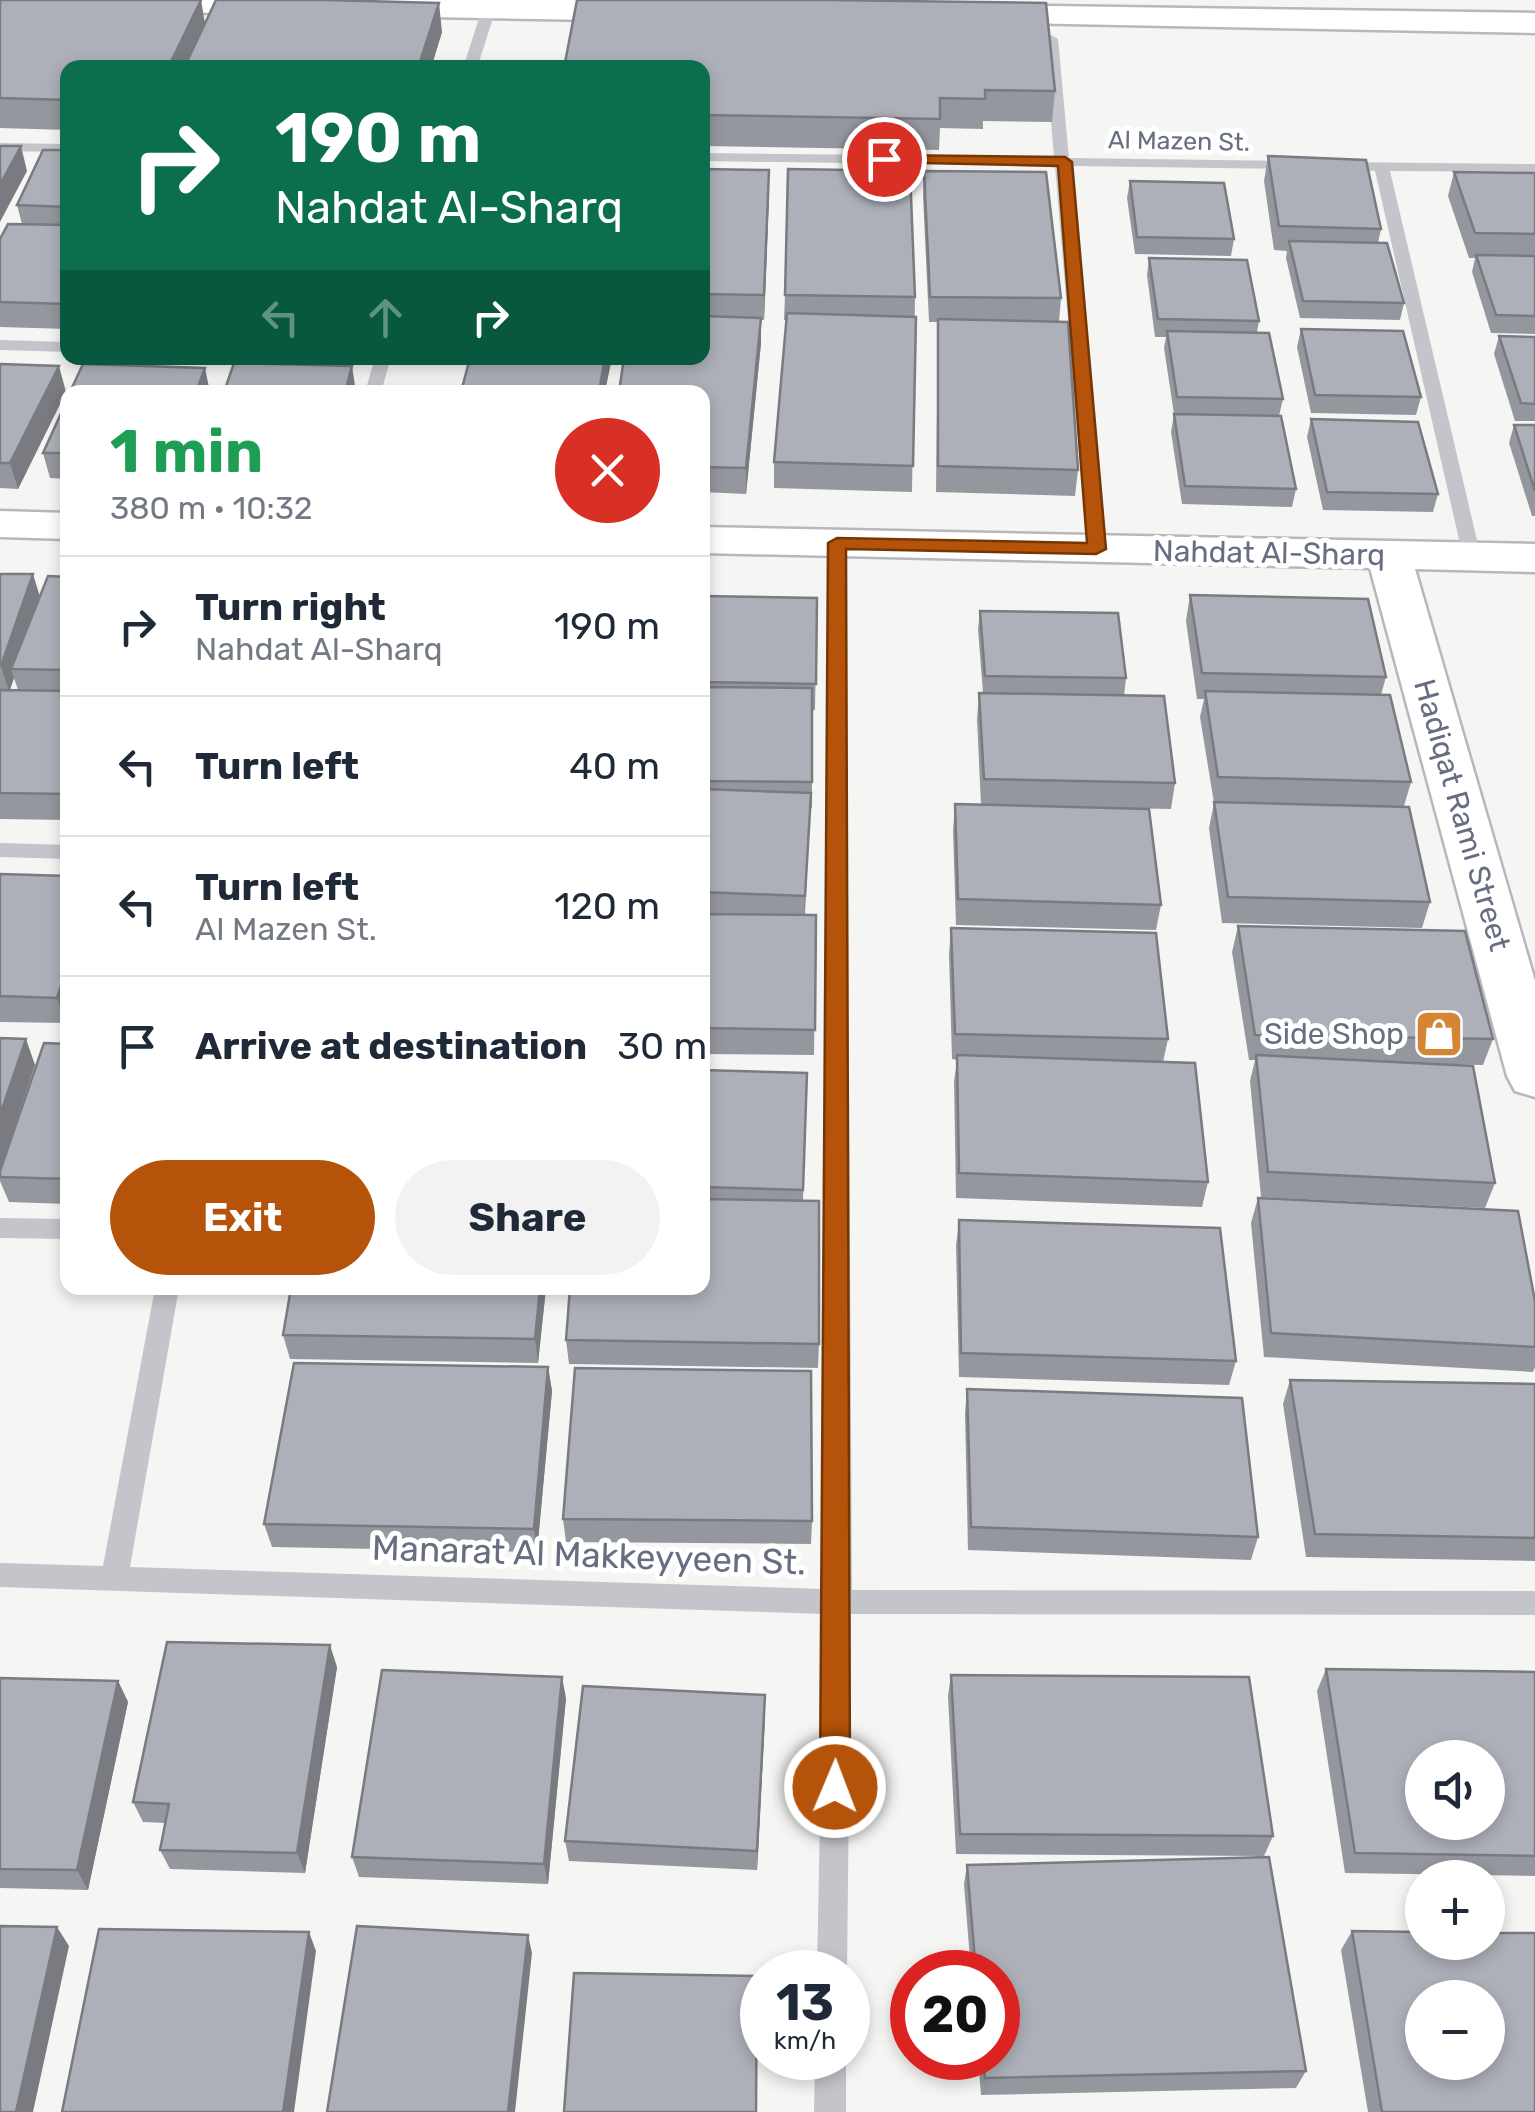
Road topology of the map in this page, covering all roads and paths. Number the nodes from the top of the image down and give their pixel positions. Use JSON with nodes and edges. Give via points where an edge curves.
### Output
{"nodes":[{"id":1,"x":56,"y":0,"type":"edge"},
{"id":2,"x":489,"y":9,"type":"junction"},
{"id":3,"x":686,"y":12,"type":"edge"},
{"id":4,"x":940,"y":15,"type":"edge"},
{"id":5,"x":1055,"y":19,"type":"edge"},
{"id":6,"x":1535,"y":23,"type":"edge"},
{"id":7,"x":473,"y":60,"type":"edge"},
{"id":8,"x":0,"y":146,"type":"edge"},
{"id":9,"x":60,"y":148,"type":"edge"},
{"id":10,"x":710,"y":156,"type":"edge"},
{"id":11,"x":1065,"y":162,"type":"junction"},
{"id":12,"x":1380,"y":166,"type":"junction"},
{"id":13,"x":1535,"y":168,"type":"edge"},
{"id":14,"x":0,"y":345,"type":"edge"},
{"id":15,"x":60,"y":346,"type":"edge"},
{"id":16,"x":0,"y":524,"type":"edge"},
{"id":17,"x":60,"y":526,"type":"edge"},
{"id":18,"x":710,"y":540,"type":"edge"},
{"id":19,"x":837,"y":543,"type":"junction"},
{"id":20,"x":1096,"y":549,"type":"junction"},
{"id":21,"x":1389,"y":555,"type":"junction"},
{"id":22,"x":1472,"y":557,"type":"junction"},
{"id":23,"x":1535,"y":558,"type":"edge"},
{"id":24,"x":0,"y":850,"type":"edge"},
{"id":25,"x":60,"y":852,"type":"edge"},
{"id":26,"x":1535,"y":1076,"type":"edge"},
{"id":27,"x":0,"y":1228,"type":"edge"},
{"id":28,"x":60,"y":1229,"type":"edge"},
{"id":29,"x":166,"y":1295,"type":"edge"},
{"id":30,"x":0,"y":1574,"type":"edge"},
{"id":31,"x":115,"y":1575,"type":"junction"},
{"id":32,"x":838,"y":1602,"type":"junction"},
{"id":33,"x":1535,"y":1604,"type":"edge"},
{"id":34,"x":832,"y":1950,"type":"edge"},
{"id":35,"x":831,"y":2080,"type":"edge"},
{"id":36,"x":830,"y":2112,"type":"edge"}],
"edges":[{"from":1,"to":2,"type":"main road"},
{"from":2,"to":3,"type":"main road"},
{"from":2,"to":7,"type":"lane"},
{"from":4,"to":5,"type":"main road"},
{"from":5,"to":6,"type":"main road"},
{"from":5,"to":11,"type":"lane"},
{"from":8,"to":9,"type":"lane"},
{"from":10,"to":11,"type":"lane","name":"Al Mazen St."},
{"from":11,"to":12,"type":"lane","name":"Al Mazen St."},
{"from":11,"to":20,"type":"lane"},
{"from":12,"to":13,"type":"lane","name":"Al Mazen St."},
{"from":12,"to":22,"type":"lane"},
{"from":14,"to":15,"type":"lane"},
{"from":16,"to":17,"type":"main road"},
{"from":18,"to":19,"type":"main road","name":"Nahdat Al-Sharq"},
{"from":19,"to":20,"type":"main road","name":"Nahdat Al-Sharq"},
{"from":19,"to":32,"type":"lane"},
{"from":20,"to":21,"type":"main road","name":"Nahdat Al-Sharq"},
{"from":21,"to":22,"type":"main road","name":"Nahdat Al-Sharq"},
{"from":21,"to":26,"type":"main road","name":"Hadiqat Rami Street"},
{"from":22,"to":23,"type":"main road","name":"Nahdat Al-Sharq"},
{"from":24,"to":25,"type":"lane"},
{"from":27,"to":28,"type":"lane"},
{"from":29,"to":31,"type":"lane"},
{"from":30,"to":31,"type":"lane","name":"Manarat Al Makkeyyeen St."},
{"from":31,"to":32,"type":"lane","name":"Manarat Al Makkeyyeen St."},
{"from":32,"to":33,"type":"lane","name":"Manarat Al Makkeyyeen St."},
{"from":32,"to":34,"type":"lane"},
{"from":35,"to":36,"type":"lane"}]}
